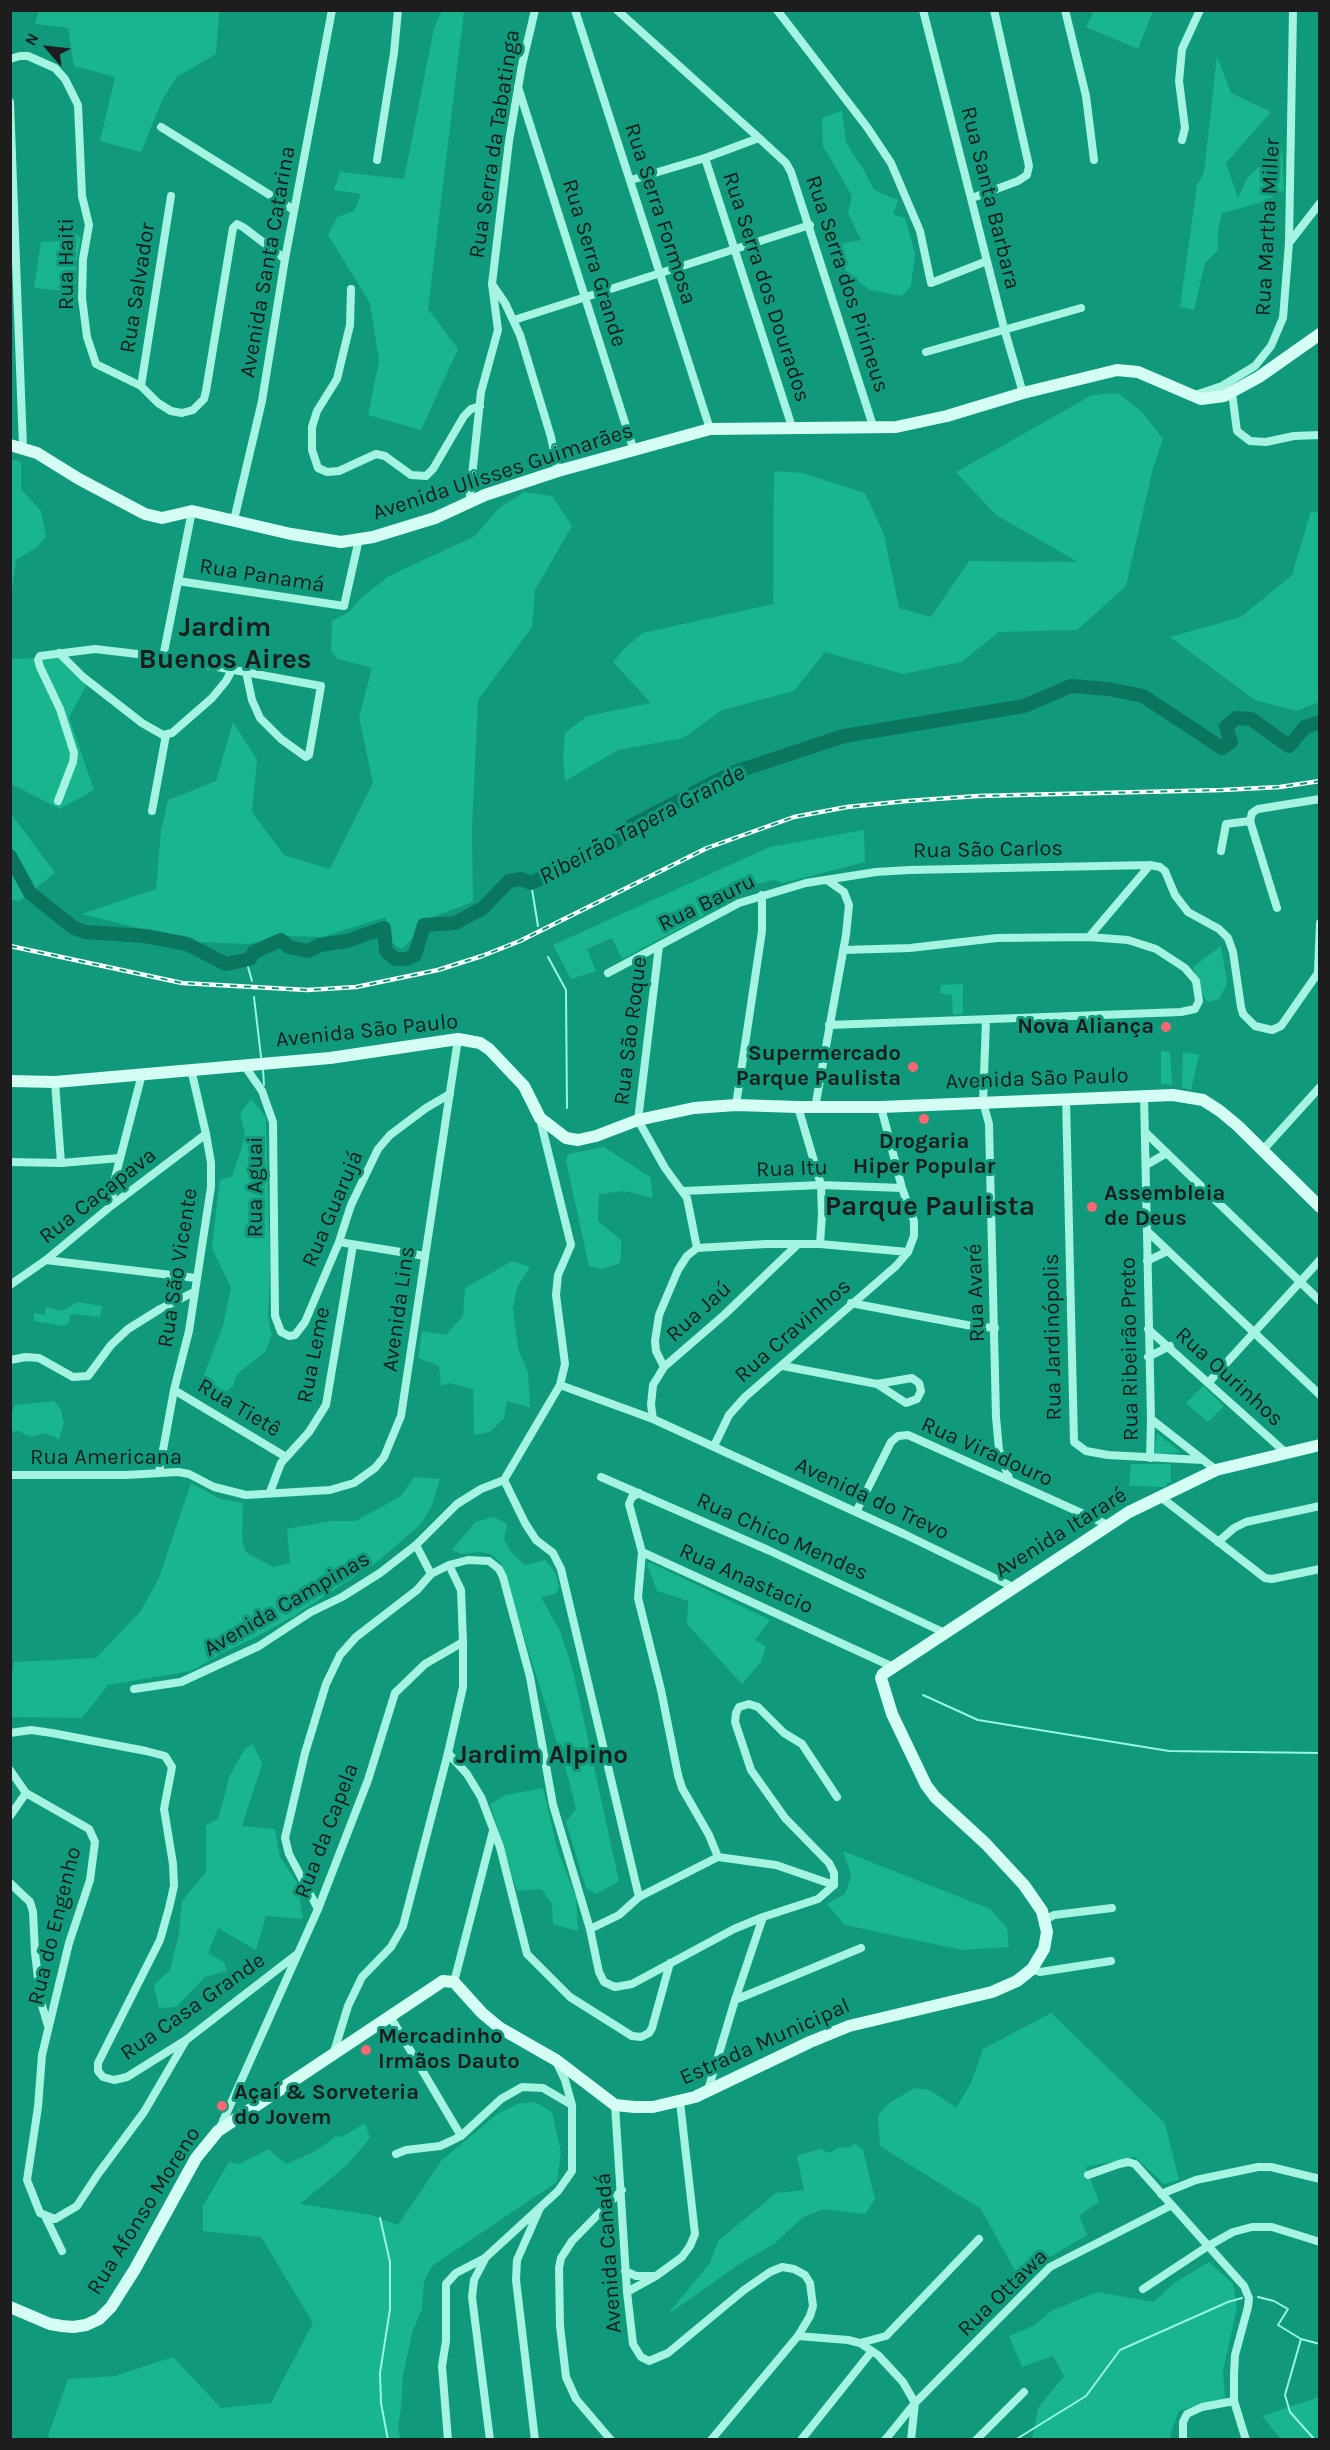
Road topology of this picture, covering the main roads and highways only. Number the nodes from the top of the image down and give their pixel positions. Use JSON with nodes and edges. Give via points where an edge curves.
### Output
{"nodes":[{"id":1,"x":1320,"y":334,"type":"edge"},
{"id":2,"x":17,"y":446,"type":"edge"},
{"id":3,"x":10,"y":1081,"type":"edge"},
{"id":4,"x":1320,"y":1208,"type":"edge"},
{"id":5,"x":1320,"y":1445,"type":"edge"},
{"id":6,"x":1045,"y":1920,"type":"joint"},
{"id":7,"x":615,"y":2105,"type":"joint"},
{"id":8,"x":10,"y":2307,"type":"edge"}],
"edges":[{"from":1,"to":2,"type":"main road","name":"Avenida Ulisses Guimarães","via":[[1259,378],[1232,393],[1209,399],[1192,396],[1127,369],[913,424],[874,429],[710,429],[558,471],[485,495],[424,521],[340,542],[192,512],[162,518],[145,514],[37,453]]},
{"from":3,"to":4,"type":"main road","name":"Avenida São Paulo","via":[[55,1082],[353,1056],[458,1039],[489,1049],[524,1086],[540,1118],[566,1138],[578,1140],[638,1120],[694,1108],[881,1107],[1173,1095],[1203,1100],[1238,1126]]},
{"from":5,"to":6,"type":"main road","name":"Avenida Itararé","via":[[1216,1470],[1108,1525],[883,1674],[882,1683],[904,1744],[930,1791],[1024,1886]]},
{"from":6,"to":7,"type":"main road","name":"Estrada Municipal","via":[[1047,1942],[1032,1969],[992,1992],[849,2026],[680,2102],[653,2107]]},
{"from":7,"to":8,"type":"main road","name":"Rua Afonso Moreno","via":[[556,2060],[500,2028],[454,1982],[443,1981],[218,2132],[196,2158],[129,2278],[99,2319],[86,2325],[62,2326]]}]}
